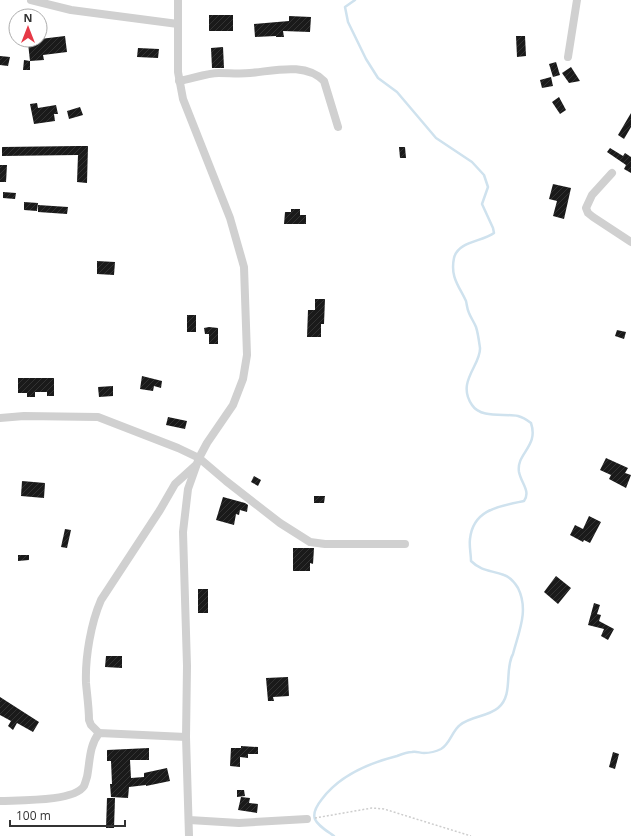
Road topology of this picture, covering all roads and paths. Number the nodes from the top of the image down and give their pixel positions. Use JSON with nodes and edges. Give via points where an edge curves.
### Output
{"nodes":[{"id":1,"x":31,"y":0,"type":"edge"},
{"id":2,"x":178,"y":0,"type":"edge"},
{"id":3,"x":577,"y":0,"type":"edge"},
{"id":4,"x":178,"y":24,"type":"junction"},
{"id":5,"x":568,"y":57,"type":"dead end"},
{"id":6,"x":180,"y":81,"type":"junction"},
{"id":7,"x":338,"y":126,"type":"dead end"},
{"id":8,"x":612,"y":173,"type":"dead end"},
{"id":9,"x":631,"y":242,"type":"edge"},
{"id":10,"x":0,"y":418,"type":"edge"},
{"id":11,"x":198,"y":461,"type":"junction"},
{"id":12,"x":404,"y":544,"type":"dead end"},
{"id":13,"x":99,"y":733,"type":"junction"},
{"id":14,"x":186,"y":737,"type":"junction"},
{"id":15,"x":0,"y":801,"type":"edge"},
{"id":16,"x":307,"y":819,"type":"joint"},
{"id":17,"x":189,"y":820,"type":"junction"},
{"id":18,"x":189,"y":836,"type":"edge"},
{"id":19,"x":471,"y":836,"type":"edge"}],
"edges":[{"from":1,"to":4,"type":"street","via":[[71,10]]},
{"from":2,"to":4,"type":"street"},
{"from":3,"to":5,"type":"street"},
{"from":4,"to":6,"type":"street"},
{"from":6,"to":7,"type":"street","via":[[217,73],[248,74],[282,69],[307,71],[324,81]]},
{"from":6,"to":11,"type":"street","via":[[183,99],[230,218],[244,267],[247,354],[243,379],[233,406],[207,443]]},
{"from":8,"to":9,"type":"street","via":[[592,195],[586,208],[593,217]]},
{"from":10,"to":11,"type":"street","via":[[98,417],[178,448]]},
{"from":11,"to":12,"type":"street","via":[[280,523],[310,542]]},
{"from":11,"to":13,"type":"street","via":[[175,484],[101,600],[96,612],[92,623],[86,681],[89,720]]},
{"from":11,"to":14,"type":"street","via":[[188,489],[183,532],[187,666]]},
{"from":13,"to":14,"type":"street"},
{"from":13,"to":15,"type":"street","via":[[92,744],[84,786],[78,792],[59,798]]},
{"from":14,"to":17,"type":"street"},
{"from":16,"to":17,"type":"street","via":[[239,823]]},
{"from":16,"to":19,"type":"path","via":[[384,808]]},
{"from":17,"to":18,"type":"street"}]}
